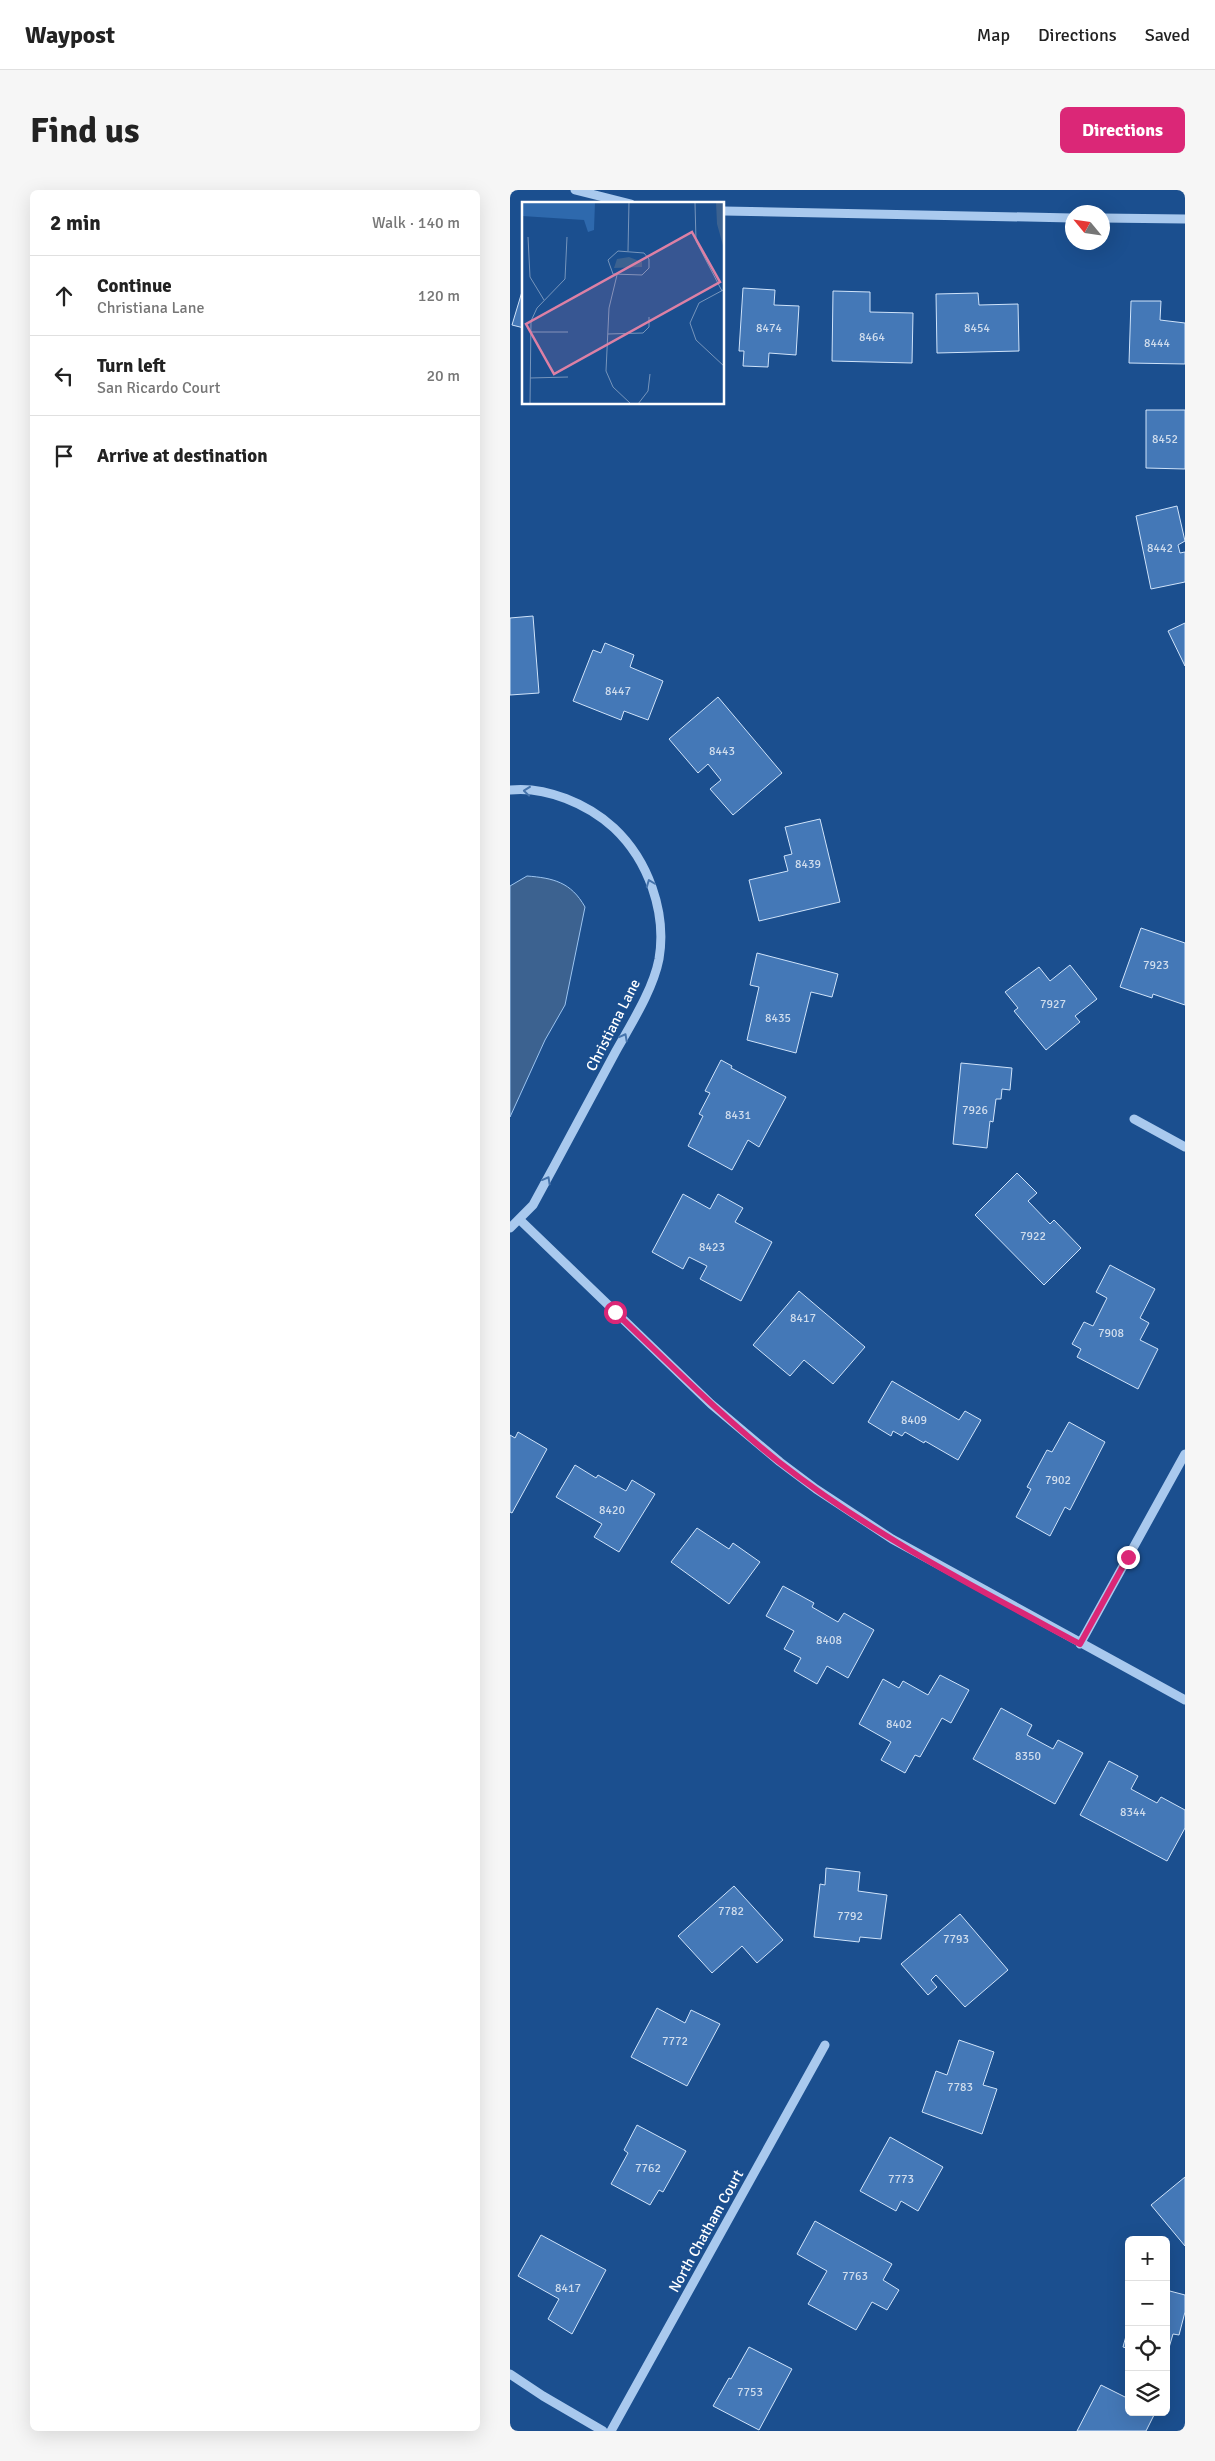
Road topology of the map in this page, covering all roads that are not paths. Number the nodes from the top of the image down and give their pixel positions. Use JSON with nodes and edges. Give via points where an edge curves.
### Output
{"nodes":[{"id":1,"x":575,"y":190,"type":"edge"},
{"id":2,"x":623,"y":202,"type":"edge"},
{"id":3,"x":725,"y":211,"type":"edge"},
{"id":4,"x":1065,"y":218,"type":"edge"},
{"id":5,"x":1110,"y":218,"type":"edge"},
{"id":6,"x":1185,"y":220,"type":"edge"},
{"id":7,"x":510,"y":790,"type":"edge"},
{"id":8,"x":1134,"y":1119,"type":"dead end"},
{"id":9,"x":1185,"y":1147,"type":"edge"},
{"id":10,"x":519,"y":1219,"type":"junction"},
{"id":11,"x":510,"y":1228,"type":"edge"},
{"id":12,"x":1185,"y":1454,"type":"edge"},
{"id":13,"x":1080,"y":1644,"type":"junction"},
{"id":14,"x":1185,"y":1700,"type":"edge"},
{"id":15,"x":825,"y":2045,"type":"dead end"},
{"id":16,"x":510,"y":2374,"type":"edge"},
{"id":17,"x":604,"y":2431,"type":"edge"},
{"id":18,"x":611,"y":2431,"type":"edge"}],
"edges":[{"from":1,"to":2,"type":"street"},
{"from":3,"to":4,"type":"street"},
{"from":5,"to":6,"type":"street"},
{"from":10,"to":7,"type":"street","name":"Christiana Lane","one_way":true,"via":[[533,1205],[643,1000],[659,960],[659,915],[645,872],[632,847],[611,826],[588,809],[559,796]]},
{"from":8,"to":9,"type":"street"},
{"from":10,"to":11,"type":"street","name":"Christiana Lane"},
{"from":10,"to":13,"type":"street","via":[[711,1404],[780,1462],[892,1539]]},
{"from":12,"to":13,"type":"street"},
{"from":13,"to":14,"type":"street"},
{"from":15,"to":18,"type":"street","name":"North Chatham Court"},
{"from":16,"to":17,"type":"street"}]}
